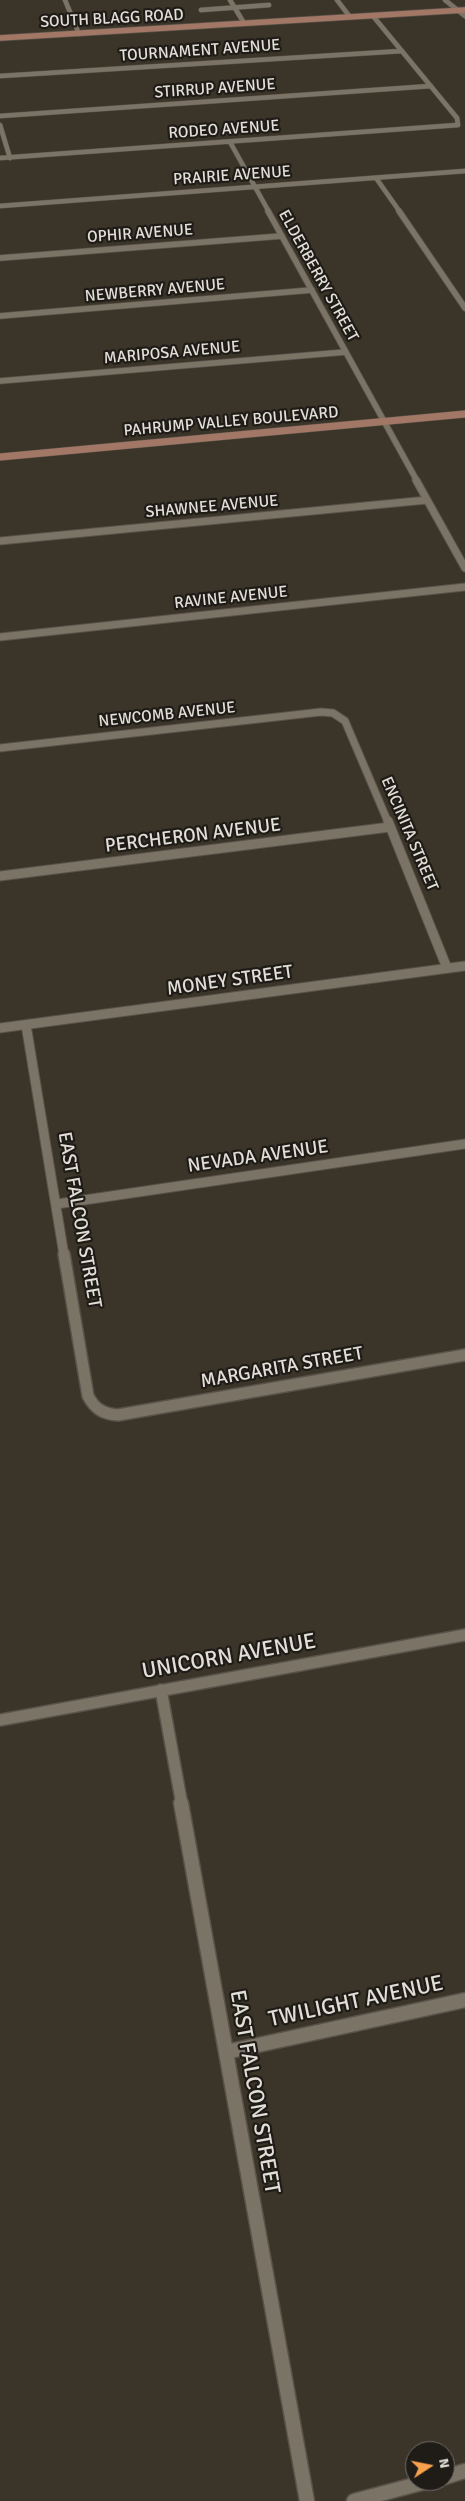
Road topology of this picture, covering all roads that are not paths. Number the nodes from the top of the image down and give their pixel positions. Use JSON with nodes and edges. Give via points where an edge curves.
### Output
{"nodes":[{"id":1,"x":65,"y":0,"type":"edge"},
{"id":2,"x":230,"y":0,"type":"edge"},
{"id":3,"x":337,"y":0,"type":"edge"},
{"id":4,"x":445,"y":0,"type":"edge"},
{"id":5,"x":268,"y":5,"type":"dead end"},
{"id":6,"x":235,"y":8,"type":"junction"},
{"id":7,"x":201,"y":10,"type":"dead end"},
{"id":8,"x":465,"y":10,"type":"edge"},
{"id":9,"x":456,"y":11,"type":"junction"},
{"id":10,"x":373,"y":16,"type":"junction"},
{"id":11,"x":465,"y":16,"type":"edge"},
{"id":12,"x":350,"y":17,"type":"junction"},
{"id":13,"x":244,"y":24,"type":"junction"},
{"id":14,"x":79,"y":34,"type":"junction"},
{"id":15,"x":0,"y":38,"type":"edge"},
{"id":16,"x":402,"y":51,"type":"junction"},
{"id":17,"x":0,"y":76,"type":"edge"},
{"id":18,"x":431,"y":86,"type":"junction"},
{"id":19,"x":0,"y":116,"type":"edge"},
{"id":20,"x":0,"y":125,"type":"edge"},
{"id":21,"x":230,"y":142,"type":"junction"},
{"id":22,"x":0,"y":158,"type":"edge"},
{"id":23,"x":10,"y":158,"type":"junction"},
{"id":24,"x":465,"y":171,"type":"edge"},
{"id":25,"x":376,"y":178,"type":"junction"},
{"id":26,"x":255,"y":187,"type":"junction"},
{"id":27,"x":0,"y":206,"type":"edge"},
{"id":28,"x":282,"y":236,"type":"junction"},
{"id":29,"x":0,"y":258,"type":"edge"},
{"id":30,"x":312,"y":290,"type":"junction"},
{"id":31,"x":465,"y":308,"type":"edge"},
{"id":32,"x":0,"y":316,"type":"edge"},
{"id":33,"x":346,"y":352,"type":"junction"},
{"id":34,"x":0,"y":381,"type":"edge"},
{"id":35,"x":465,"y":414,"type":"edge"},
{"id":36,"x":384,"y":422,"type":"junction"},
{"id":37,"x":0,"y":457,"type":"edge"},
{"id":38,"x":427,"y":500,"type":"junction"},
{"id":39,"x":0,"y":542,"type":"edge"},
{"id":40,"x":465,"y":568,"type":"edge"},
{"id":41,"x":465,"y":587,"type":"edge"},
{"id":42,"x":0,"y":637,"type":"edge"},
{"id":43,"x":337,"y":714,"type":"joint"},
{"id":44,"x":0,"y":748,"type":"edge"},
{"id":45,"x":390,"y":827,"type":"junction"},
{"id":46,"x":0,"y":876,"type":"edge"},
{"id":47,"x":465,"y":966,"type":"edge"},
{"id":48,"x":447,"y":968,"type":"junction"},
{"id":49,"x":26,"y":1025,"type":"junction"},
{"id":50,"x":0,"y":1028,"type":"edge"},
{"id":51,"x":465,"y":1144,"type":"edge"},
{"id":52,"x":57,"y":1204,"type":"junction"},
{"id":53,"x":465,"y":1355,"type":"edge"},
{"id":54,"x":105,"y":1414,"type":"joint"},
{"id":55,"x":465,"y":1635,"type":"edge"},
{"id":56,"x":160,"y":1690,"type":"junction"},
{"id":57,"x":0,"y":1720,"type":"edge"},
{"id":58,"x":465,"y":2000,"type":"edge"},
{"id":59,"x":226,"y":2052,"type":"junction"},
{"id":60,"x":405,"y":2487,"type":"edge"},
{"id":61,"x":307,"y":2501,"type":"edge"},
{"id":62,"x":354,"y":2501,"type":"edge"}],
"edges":[{"from":1,"to":14,"type":"street"},
{"from":2,"to":6,"type":"street"},
{"from":3,"to":12,"type":"street"},
{"from":4,"to":9,"type":"street"},
{"from":5,"to":6,"type":"street"},
{"from":6,"to":7,"type":"street"},
{"from":6,"to":13,"type":"street"},
{"from":8,"to":9,"type":"main road","name":"SOUTH BLAGG ROAD"},
{"from":9,"to":10,"type":"main road","name":"SOUTH BLAGG ROAD"},
{"from":9,"to":11,"type":"street"},
{"from":10,"to":12,"type":"main road","name":"SOUTH BLAGG ROAD"},
{"from":10,"to":16,"type":"street"},
{"from":12,"to":13,"type":"main road","name":"SOUTH BLAGG ROAD"},
{"from":13,"to":14,"type":"main road","name":"SOUTH BLAGG ROAD"},
{"from":14,"to":15,"type":"main road","name":"SOUTH BLAGG ROAD"},
{"from":16,"to":17,"type":"street","name":"TOURNAMENT AVENUE"},
{"from":16,"to":18,"type":"street"},
{"from":18,"to":19,"type":"street","name":"STIRRUP AVENUE"},
{"from":18,"to":21,"type":"street","name":"RODEO AVENUE","via":[[459,122],[458,125]]},
{"from":20,"to":23,"type":"street"},
{"from":21,"to":23,"type":"street","name":"RODEO AVENUE"},
{"from":21,"to":26,"type":"street","name":"ELDERBERRY STREET"},
{"from":22,"to":23,"type":"street","name":"RODEO AVENUE"},
{"from":24,"to":25,"type":"street","name":"PRAIRIE AVENUE"},
{"from":25,"to":26,"type":"street","name":"PRAIRIE AVENUE"},
{"from":25,"to":31,"type":"street"},
{"from":26,"to":27,"type":"street","name":"PRAIRIE AVENUE"},
{"from":26,"to":28,"type":"street","name":"ELDERBERRY STREET"},
{"from":28,"to":29,"type":"street","name":"OPHIR AVENUE"},
{"from":28,"to":30,"type":"street","name":"ELDERBERRY STREET"},
{"from":30,"to":32,"type":"street","name":"NEWBERRY AVENUE"},
{"from":30,"to":33,"type":"street","name":"ELDERBERRY STREET"},
{"from":33,"to":34,"type":"street","name":"MARIPOSA AVENUE"},
{"from":33,"to":36,"type":"street","name":"ELDERBERRY STREET"},
{"from":35,"to":36,"type":"main road","name":"PAHRUMP VALLEY BOULEVARD"},
{"from":36,"to":37,"type":"main road","name":"PAHRUMP VALLEY BOULEVARD"},
{"from":36,"to":38,"type":"street","name":"ELDERBERRY STREET"},
{"from":38,"to":39,"type":"street","name":"SHAWNEE AVENUE"},
{"from":38,"to":40,"type":"street","name":"ELDERBERRY STREET"},
{"from":41,"to":42,"type":"street","name":"RAVINE AVENUE"},
{"from":43,"to":44,"type":"street","name":"NEWCOMB AVENUE","via":[[321,712]]},
{"from":43,"to":45,"type":"street","name":"ENCINITA STREET","via":[[345,721]]},
{"from":45,"to":46,"type":"street","name":"PERCHERON AVENUE"},
{"from":45,"to":48,"type":"street","name":"ENCINITA STREET"},
{"from":47,"to":48,"type":"street","name":"MONEY STREET"},
{"from":48,"to":49,"type":"street","name":"MONEY STREET"},
{"from":49,"to":50,"type":"street","name":"MONEY STREET"},
{"from":49,"to":52,"type":"street","name":"EAST FALCON STREET"},
{"from":51,"to":52,"type":"street","name":"NEVADA AVENUE"},
{"from":52,"to":54,"type":"street","name":"EAST FALCON STREET","via":[[88,1396],[93,1406]]},
{"from":53,"to":54,"type":"street","name":"MARGARITA STREET","via":[[118,1415]]},
{"from":55,"to":56,"type":"street","name":"UNICORN AVENUE"},
{"from":56,"to":57,"type":"street","name":"UNICORN AVENUE"},
{"from":56,"to":59,"type":"street","name":"EAST FALCON STREET"},
{"from":58,"to":59,"type":"street","name":"TWILIGHT AVENUE"},
{"from":59,"to":61,"type":"street","name":"EAST FALCON STREET"},
{"from":60,"to":62,"type":"street"}]}
